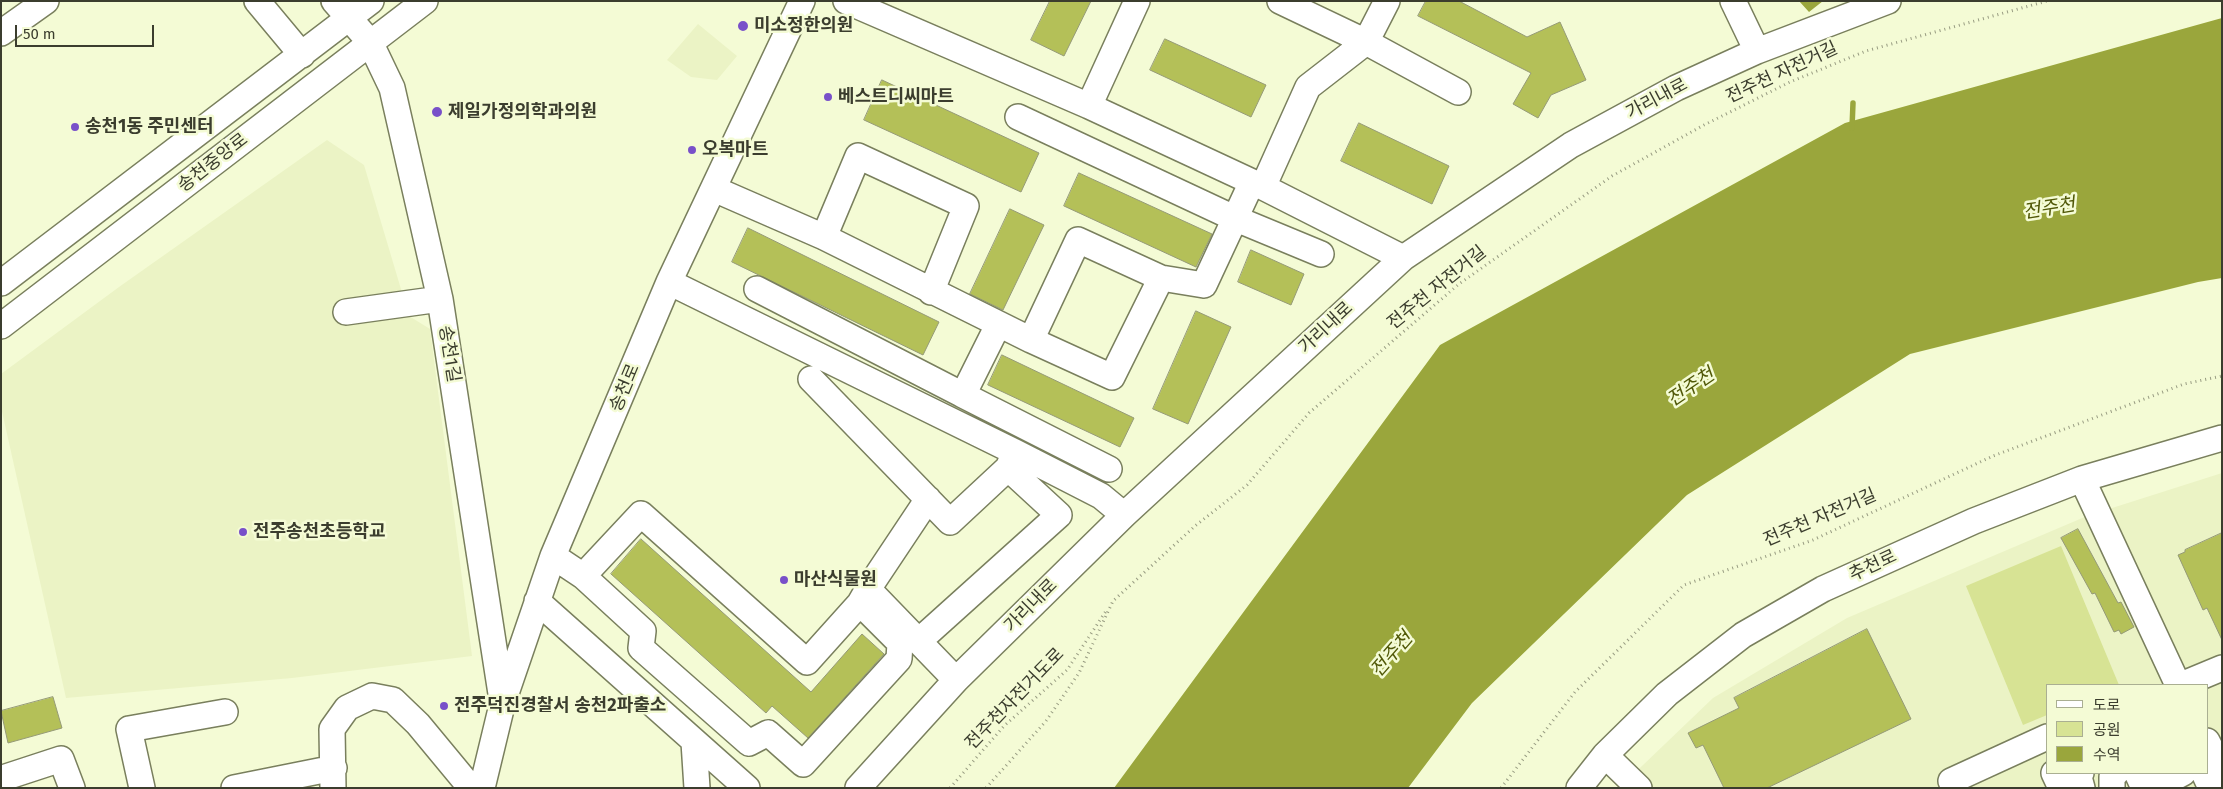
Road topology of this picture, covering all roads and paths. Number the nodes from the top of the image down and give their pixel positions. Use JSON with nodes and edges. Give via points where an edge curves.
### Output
{"nodes":[{"id":1,"x":46,"y":1,"type":"edge"},
{"id":2,"x":257,"y":1,"type":"edge"},
{"id":3,"x":371,"y":1,"type":"edge"},
{"id":4,"x":425,"y":1,"type":"edge"},
{"id":5,"x":802,"y":1,"type":"edge"},
{"id":6,"x":846,"y":1,"type":"edge"},
{"id":7,"x":1137,"y":1,"type":"edge"},
{"id":8,"x":1280,"y":1,"type":"edge"},
{"id":9,"x":1387,"y":1,"type":"edge"},
{"id":10,"x":1733,"y":1,"type":"edge"},
{"id":11,"x":1888,"y":1,"type":"edge"},
{"id":12,"x":2047,"y":1,"type":"edge"},
{"id":13,"x":342,"y":10,"type":"edge"},
{"id":14,"x":1,"y":33,"type":"edge"},
{"id":15,"x":370,"y":42,"type":"junction"},
{"id":16,"x":1366,"y":42,"type":"junction"},
{"id":17,"x":1757,"y":51,"type":"junction"},
{"id":18,"x":302,"y":55,"type":"junction"},
{"id":19,"x":1458,"y":92,"type":"dead end"},
{"id":20,"x":1089,"y":106,"type":"junction"},
{"id":21,"x":1018,"y":117,"type":"dead end"},
{"id":22,"x":1258,"y":185,"type":"junction"},
{"id":23,"x":714,"y":189,"type":"junction"},
{"id":24,"x":1234,"y":218,"type":"junction"},
{"id":25,"x":824,"y":238,"type":"junction"},
{"id":26,"x":1321,"y":254,"type":"dead end"},
{"id":27,"x":1403,"y":258,"type":"junction"},
{"id":28,"x":1161,"y":278,"type":"junction"},
{"id":29,"x":669,"y":282,"type":"junction"},
{"id":30,"x":1,"y":283,"type":"edge"},
{"id":31,"x":757,"y":289,"type":"dead end"},
{"id":32,"x":931,"y":292,"type":"junction"},
{"id":33,"x":440,"y":299,"type":"junction"},
{"id":34,"x":346,"y":312,"type":"dead end"},
{"id":35,"x":998,"y":325,"type":"junction"},
{"id":36,"x":1,"y":326,"type":"edge"},
{"id":37,"x":1031,"y":340,"type":"junction"},
{"id":38,"x":2222,"y":376,"type":"edge"},
{"id":39,"x":811,"y":379,"type":"dead end"},
{"id":40,"x":963,"y":395,"type":"junction"},
{"id":41,"x":2222,"y":438,"type":"edge"},
{"id":42,"x":1012,"y":460,"type":"junction"},
{"id":43,"x":1109,"y":469,"type":"dead end"},
{"id":44,"x":2082,"y":479,"type":"junction"},
{"id":45,"x":928,"y":499,"type":"junction"},
{"id":46,"x":1124,"y":515,"type":"junction"},
{"id":47,"x":553,"y":556,"type":"junction"},
{"id":48,"x":583,"y":576,"type":"junction"},
{"id":49,"x":864,"y":596,"type":"junction"},
{"id":50,"x":537,"y":601,"type":"junction"},
{"id":51,"x":1113,"y":602,"type":"junction"},
{"id":52,"x":920,"y":640,"type":"junction"},
{"id":53,"x":2222,"y":668,"type":"edge"},
{"id":54,"x":956,"y":680,"type":"junction"},
{"id":55,"x":2173,"y":683,"type":"edge"},
{"id":56,"x":502,"y":705,"type":"junction"},
{"id":57,"x":225,"y":712,"type":"dead end"},
{"id":58,"x":2046,"y":737,"type":"edge"},
{"id":59,"x":694,"y":742,"type":"junction"},
{"id":60,"x":2208,"y":743,"type":"edge"},
{"id":61,"x":1605,"y":755,"type":"junction"},
{"id":62,"x":2222,"y":771,"type":"edge"},
{"id":63,"x":2054,"y":774,"type":"edge"},
{"id":64,"x":2080,"y":774,"type":"edge"},
{"id":65,"x":2115,"y":774,"type":"edge"},
{"id":66,"x":2137,"y":774,"type":"edge"},
{"id":67,"x":2160,"y":774,"type":"edge"},
{"id":68,"x":2181,"y":774,"type":"edge"},
{"id":69,"x":2190,"y":774,"type":"edge"},
{"id":70,"x":2204,"y":774,"type":"edge"},
{"id":71,"x":3,"y":776,"type":"edge"},
{"id":72,"x":334,"y":778,"type":"edge"},
{"id":73,"x":1951,"y":781,"type":"dead end"},
{"id":74,"x":72,"y":788,"type":"edge"},
{"id":75,"x":142,"y":788,"type":"edge"},
{"id":76,"x":234,"y":788,"type":"edge"},
{"id":77,"x":472,"y":788,"type":"edge"},
{"id":78,"x":482,"y":788,"type":"edge"},
{"id":79,"x":696,"y":788,"type":"edge"},
{"id":80,"x":747,"y":788,"type":"edge"},
{"id":81,"x":858,"y":788,"type":"edge"},
{"id":82,"x":950,"y":788,"type":"edge"},
{"id":83,"x":986,"y":788,"type":"edge"},
{"id":84,"x":1500,"y":788,"type":"edge"},
{"id":85,"x":1579,"y":788,"type":"edge"},
{"id":86,"x":1639,"y":788,"type":"edge"},
{"id":87,"x":2061,"y":788,"type":"edge"},
{"id":88,"x":2082,"y":788,"type":"edge"},
{"id":89,"x":2112,"y":788,"type":"edge"},
{"id":90,"x":2144,"y":788,"type":"edge"},
{"id":91,"x":2197,"y":788,"type":"edge"},
{"id":92,"x":2211,"y":788,"type":"edge"}],
"edges":[{"from":1,"to":14,"type":"street"},
{"from":2,"to":18,"type":"street"},
{"from":3,"to":13,"type":"street","name":"송천중앙로"},
{"from":4,"to":15,"type":"street","name":"송천중앙로"},
{"from":5,"to":23,"type":"street","name":"송천로"},
{"from":6,"to":20,"type":"street"},
{"from":7,"to":20,"type":"street"},
{"from":8,"to":16,"type":"street"},
{"from":9,"to":16,"type":"street"},
{"from":10,"to":17,"type":"street"},
{"from":11,"to":17,"type":"street","name":"가리내로"},
{"from":12,"to":51,"type":"path","name":"전주천 자전거길","via":[[1866,51],[1782,86],[1612,176],[1459,284],[1309,413],[1246,485],[1194,526]]},
{"from":13,"to":15,"type":"street","name":"송천1길"},
{"from":13,"to":18,"type":"street","name":"송천중앙로"},
{"from":15,"to":33,"type":"street","name":"송천1길","via":[[392,88]]},
{"from":15,"to":36,"type":"street","name":"송천중앙로"},
{"from":16,"to":19,"type":"street"},
{"from":16,"to":22,"type":"street","via":[[1308,87]]},
{"from":17,"to":27,"type":"street","name":"가리내로","via":[[1676,88],[1571,145]]},
{"from":18,"to":30,"type":"street","name":"송천중앙로"},
{"from":20,"to":22,"type":"street"},
{"from":21,"to":24,"type":"street"},
{"from":22,"to":24,"type":"street"},
{"from":22,"to":27,"type":"street"},
{"from":23,"to":25,"type":"street"},
{"from":23,"to":29,"type":"street","name":"송천로"},
{"from":24,"to":26,"type":"street"},
{"from":24,"to":28,"type":"street","via":[[1204,285]]},
{"from":25,"to":32,"type":"street"},
{"from":25,"to":32,"type":"street","via":[[858,156],[966,206]]},
{"from":27,"to":46,"type":"street","name":"가리내로"},
{"from":28,"to":37,"type":"street","via":[[1112,377]]},
{"from":28,"to":37,"type":"street","via":[[1078,240]]},
{"from":29,"to":42,"type":"street"},
{"from":29,"to":47,"type":"street","name":"송천로"},
{"from":31,"to":40,"type":"street"},
{"from":32,"to":35,"type":"street"},
{"from":33,"to":34,"type":"street"},
{"from":33,"to":56,"type":"street","name":"송천1길"},
{"from":35,"to":37,"type":"street"},
{"from":35,"to":40,"type":"street"},
{"from":38,"to":84,"type":"path","name":"전주천 자전거길","via":[[2184,384],[1993,456],[1813,540],[1684,585],[1575,692]]},
{"from":39,"to":45,"type":"street"},
{"from":40,"to":43,"type":"street"},
{"from":41,"to":44,"type":"street","name":"추천로"},
{"from":42,"to":45,"type":"street","via":[[950,522]]},
{"from":42,"to":46,"type":"street","via":[[1101,496]]},
{"from":42,"to":52,"type":"street","via":[[1058,515]]},
{"from":44,"to":55,"type":"street"},
{"from":44,"to":61,"type":"street","name":"추천로","via":[[1894,555],[1823,589],[1743,635],[1667,694]]},
{"from":45,"to":49,"type":"street"},
{"from":46,"to":54,"type":"street","name":"가리내로"},
{"from":47,"to":48,"type":"street"},
{"from":47,"to":50,"type":"street","name":"송천로"},
{"from":48,"to":49,"type":"street","via":[[641,514],[807,662]]},
{"from":48,"to":49,"type":"street","via":[[643,631],[641,648],[749,743],[768,733],[803,764],[900,659],[900,643]]},
{"from":49,"to":52,"type":"street"},
{"from":50,"to":56,"type":"street","name":"송천로"},
{"from":50,"to":59,"type":"street"},
{"from":51,"to":82,"type":"path","name":"전주천자전거도로","via":[[1067,670],[1004,726]]},
{"from":51,"to":83,"type":"path","name":"전주천 자전거길","via":[[1074,681],[1046,721]]},
{"from":52,"to":54,"type":"street"},
{"from":53,"to":55,"type":"street"},
{"from":54,"to":81,"type":"street","name":"가리내로"},
{"from":56,"to":78,"type":"street","name":"송천로"},
{"from":57,"to":75,"type":"street","via":[[129,729]]},
{"from":58,"to":73,"type":"street"},
{"from":59,"to":79,"type":"street"},
{"from":59,"to":80,"type":"street"},
{"from":60,"to":62,"type":"street"},
{"from":61,"to":85,"type":"street","name":"추천로"},
{"from":61,"to":86,"type":"street"},
{"from":63,"to":87,"type":"street"},
{"from":64,"to":88,"type":"street"},
{"from":65,"to":89,"type":"street"},
{"from":66,"to":90,"type":"street"},
{"from":67,"to":68,"type":"street","via":[[2164,783]]},
{"from":69,"to":91,"type":"street"},
{"from":70,"to":92,"type":"street"},
{"from":71,"to":74,"type":"street","via":[[61,759]]},
{"from":72,"to":76,"type":"street"},
{"from":72,"to":77,"type":"street","via":[[332,729],[347,708],[372,696],[393,700],[418,724]]}]}
